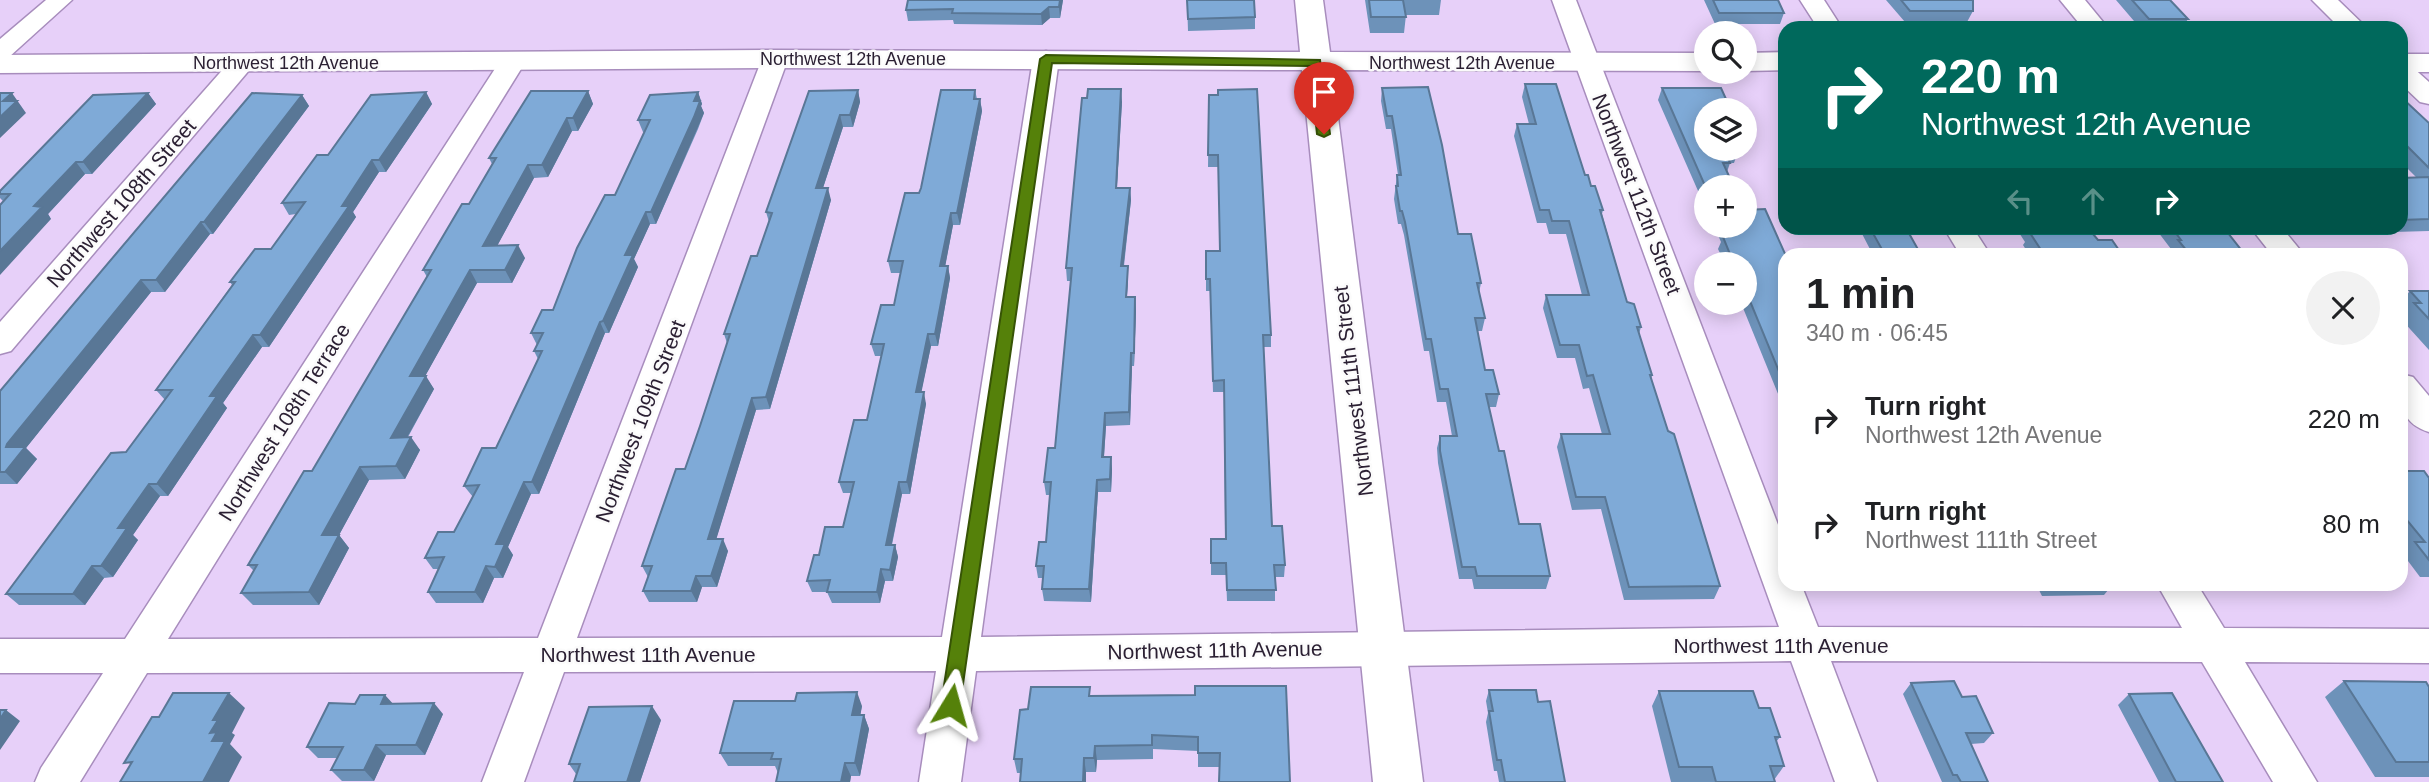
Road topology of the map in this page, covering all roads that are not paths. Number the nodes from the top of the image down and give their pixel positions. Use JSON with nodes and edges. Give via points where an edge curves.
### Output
{"nodes":[{"id":1,"x":60,"y":0,"type":"edge"},
{"id":2,"x":1309,"y":0,"type":"edge"},
{"id":3,"x":1564,"y":0,"type":"edge"},
{"id":4,"x":1812,"y":0,"type":"edge"},
{"id":5,"x":2072,"y":0,"type":"edge"},
{"id":6,"x":2324,"y":0,"type":"edge"},
{"id":7,"x":1826,"y":21,"type":"edge"},
{"id":8,"x":2090,"y":21,"type":"edge"},
{"id":9,"x":2347,"y":21,"type":"edge"},
{"id":10,"x":0,"y":52,"type":"edge"},
{"id":11,"x":775,"y":59,"type":"junction"},
{"id":12,"x":1046,"y":59,"type":"junction"},
{"id":13,"x":513,"y":61,"type":"junction"},
{"id":14,"x":1757,"y":61,"type":"edge"},
{"id":15,"x":1778,"y":61,"type":"edge"},
{"id":16,"x":1315,"y":62,"type":"junction"},
{"id":17,"x":1694,"y":62,"type":"edge"},
{"id":18,"x":243,"y":63,"type":"junction"},
{"id":19,"x":1588,"y":63,"type":"junction"},
{"id":20,"x":2408,"y":63,"type":"edge"},
{"id":21,"x":2429,"y":63,"type":"edge"},
{"id":22,"x":0,"y":64,"type":"edge"},
{"id":23,"x":2408,"y":76,"type":"edge"},
{"id":24,"x":2429,"y":96,"type":"edge"},
{"id":25,"x":0,"y":343,"type":"edge"},
{"id":26,"x":2408,"y":394,"type":"edge"},
{"id":27,"x":2429,"y":419,"type":"edge"},
{"id":28,"x":1778,"y":569,"type":"edge"},
{"id":29,"x":1786,"y":591,"type":"edge"},
{"id":30,"x":2180,"y":591,"type":"edge"},
{"id":31,"x":1806,"y":644,"type":"junction"},
{"id":32,"x":2213,"y":646,"type":"junction"},
{"id":33,"x":2429,"y":646,"type":"edge"},
{"id":34,"x":1383,"y":649,"type":"junction"},
{"id":35,"x":958,"y":654,"type":"junction"},
{"id":36,"x":553,"y":655,"type":"junction"},
{"id":37,"x":0,"y":656,"type":"edge"},
{"id":38,"x":135,"y":656,"type":"junction"},
{"id":39,"x":56,"y":782,"type":"edge"},
{"id":40,"x":503,"y":782,"type":"edge"},
{"id":41,"x":940,"y":782,"type":"edge"},
{"id":42,"x":1398,"y":782,"type":"edge"},
{"id":43,"x":1856,"y":782,"type":"edge"},
{"id":44,"x":2295,"y":782,"type":"edge"}],
"edges":[{"from":1,"to":10,"type":"street"},
{"from":2,"to":16,"type":"street","name":"Northwest 111th Street"},
{"from":3,"to":19,"type":"street","name":"Northwest 112th Street"},
{"from":4,"to":7,"type":"street"},
{"from":5,"to":8,"type":"street"},
{"from":6,"to":9,"type":"street"},
{"from":11,"to":12,"type":"street","name":"Northwest 12th Avenue"},
{"from":11,"to":13,"type":"street","name":"Northwest 12th Avenue"},
{"from":11,"to":36,"type":"street","name":"Northwest 109th Street"},
{"from":12,"to":16,"type":"street","name":"Northwest 12th Avenue"},
{"from":12,"to":35,"type":"street"},
{"from":13,"to":18,"type":"street","name":"Northwest 12th Avenue"},
{"from":13,"to":38,"type":"street","name":"Northwest 108th Terrace"},
{"from":14,"to":15,"type":"street"},
{"from":16,"to":19,"type":"street","name":"Northwest 12th Avenue"},
{"from":16,"to":34,"type":"street","name":"Northwest 111th Street"},
{"from":17,"to":19,"type":"street","name":"Northwest 12th Avenue"},
{"from":18,"to":22,"type":"street","name":"Northwest 12th Avenue"},
{"from":18,"to":25,"type":"street","name":"Northwest 108th Street"},
{"from":19,"to":28,"type":"street","name":"Northwest 112th Street"},
{"from":20,"to":21,"type":"street"},
{"from":23,"to":24,"type":"street"},
{"from":26,"to":27,"type":"street"},
{"from":29,"to":31,"type":"street","name":"Northwest 112th Street"},
{"from":30,"to":32,"type":"street"},
{"from":31,"to":32,"type":"street","name":"Northwest 11th Avenue"},
{"from":31,"to":34,"type":"street","name":"Northwest 11th Avenue"},
{"from":31,"to":43,"type":"street","name":"Northwest 112th Street"},
{"from":32,"to":33,"type":"street","name":"Northwest 11th Avenue"},
{"from":32,"to":44,"type":"street"},
{"from":34,"to":35,"type":"street","name":"Northwest 11th Avenue"},
{"from":34,"to":42,"type":"street","name":"Northwest 111th Street"},
{"from":35,"to":36,"type":"street","name":"Northwest 11th Avenue"},
{"from":35,"to":41,"type":"street"},
{"from":36,"to":38,"type":"street","name":"Northwest 11th Avenue"},
{"from":36,"to":40,"type":"street","name":"Northwest 109th Street"},
{"from":37,"to":38,"type":"street","name":"Northwest 11th Avenue"},
{"from":38,"to":39,"type":"street","name":"Northwest 108th Terrace"}]}
